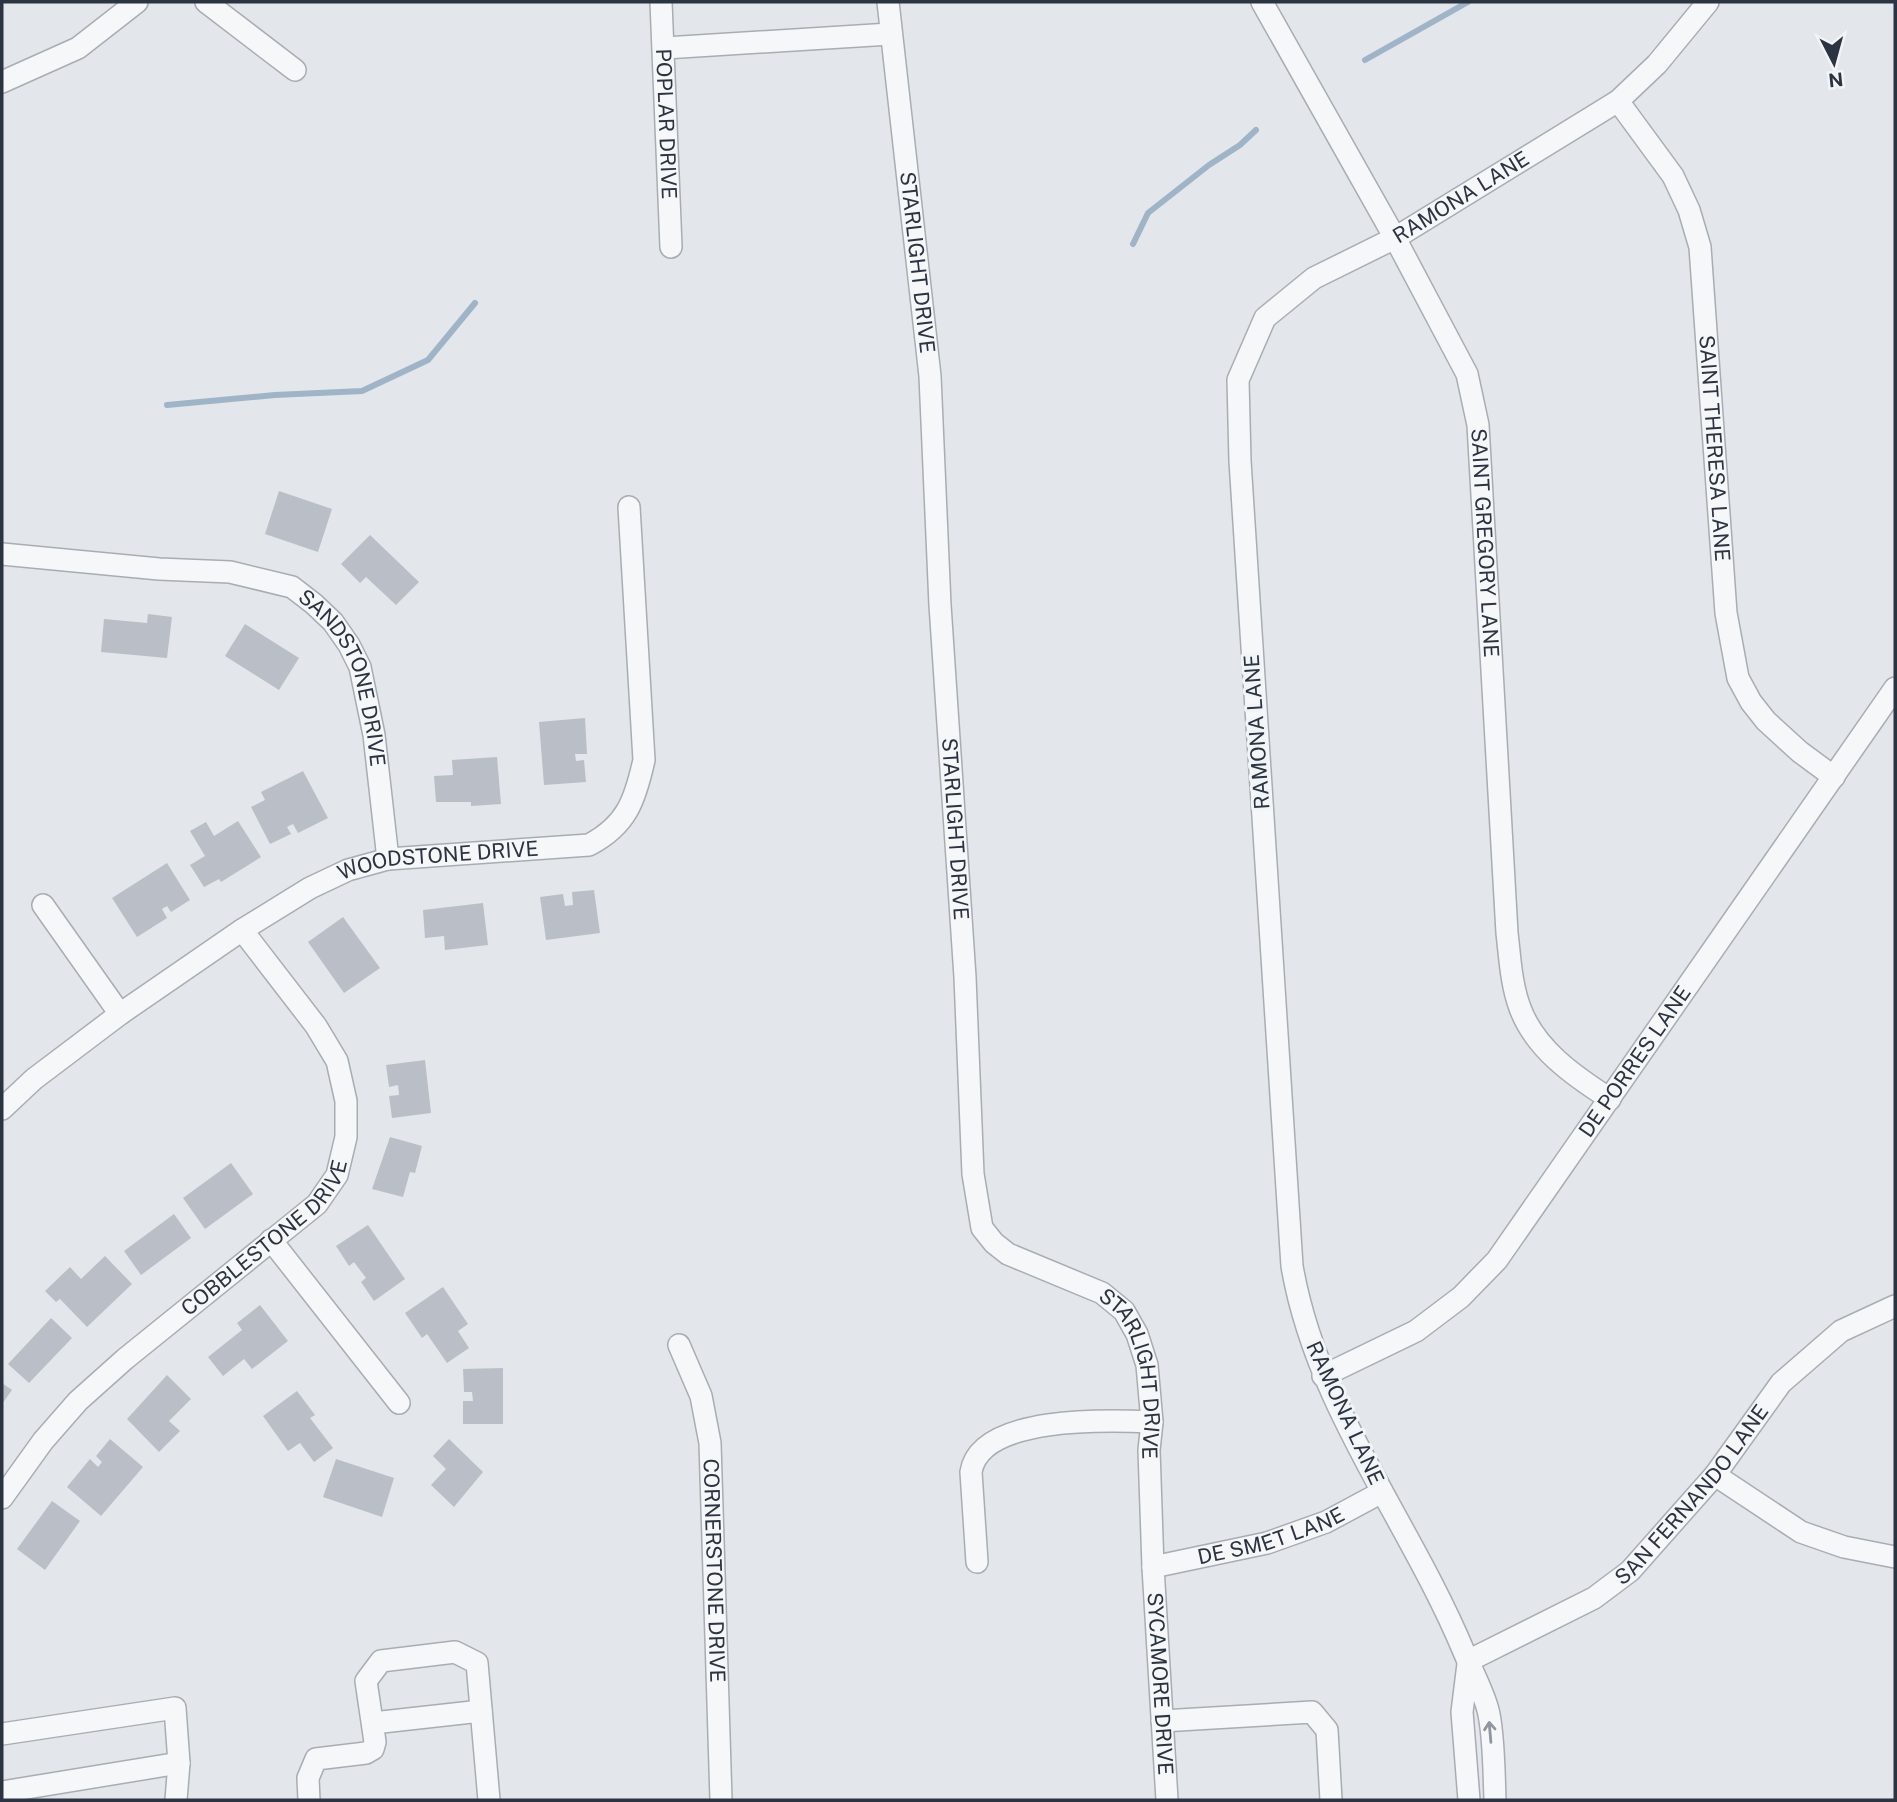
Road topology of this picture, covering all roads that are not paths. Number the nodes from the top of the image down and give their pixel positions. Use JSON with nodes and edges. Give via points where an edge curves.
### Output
{"nodes":[{"id":1,"x":137,"y":2,"type":"edge"},
{"id":2,"x":206,"y":2,"type":"edge"},
{"id":3,"x":661,"y":2,"type":"edge"},
{"id":4,"x":888,"y":2,"type":"edge"},
{"id":5,"x":1262,"y":2,"type":"edge"},
{"id":6,"x":1708,"y":2,"type":"edge"},
{"id":7,"x":890,"y":34,"type":"junction"},
{"id":8,"x":665,"y":48,"type":"junction"},
{"id":9,"x":295,"y":70,"type":"dead end"},
{"id":10,"x":2,"y":82,"type":"edge"},
{"id":11,"x":1618,"y":101,"type":"junction"},
{"id":12,"x":1395,"y":238,"type":"junction"},
{"id":13,"x":671,"y":247,"type":"dead end"},
{"id":14,"x":629,"y":507,"type":"dead end"},
{"id":15,"x":2,"y":554,"type":"edge"},
{"id":16,"x":1895,"y":688,"type":"edge"},
{"id":17,"x":1834,"y":777,"type":"junction"},
{"id":18,"x":388,"y":859,"type":"junction"},
{"id":19,"x":43,"y":905,"type":"dead end"},
{"id":20,"x":242,"y":930,"type":"junction"},
{"id":21,"x":120,"y":1014,"type":"junction"},
{"id":22,"x":1610,"y":1099,"type":"junction"},
{"id":23,"x":2,"y":1109,"type":"edge"},
{"id":24,"x":271,"y":1240,"type":"junction"},
{"id":25,"x":1895,"y":1306,"type":"edge"},
{"id":26,"x":680,"y":1345,"type":"dead end"},
{"id":27,"x":1323,"y":1376,"type":"junction"},
{"id":28,"x":399,"y":1403,"type":"dead end"},
{"id":29,"x":1152,"y":1422,"type":"junction"},
{"id":30,"x":1715,"y":1475,"type":"junction"},
{"id":31,"x":1382,"y":1492,"type":"junction"},
{"id":32,"x":2,"y":1499,"type":"edge"},
{"id":33,"x":1895,"y":1557,"type":"edge"},
{"id":34,"x":977,"y":1562,"type":"dead end"},
{"id":35,"x":1153,"y":1567,"type":"junction"},
{"id":36,"x":1468,"y":1661,"type":"junction"},
{"id":37,"x":481,"y":1711,"type":"junction"},
{"id":38,"x":1162,"y":1721,"type":"junction"},
{"id":39,"x":373,"y":1723,"type":"junction"},
{"id":40,"x":2,"y":1734,"type":"edge"},
{"id":41,"x":178,"y":1763,"type":"junction"},
{"id":42,"x":1494,"y":1776,"type":"junction"},
{"id":43,"x":1467,"y":1777,"type":"junction"},
{"id":44,"x":2,"y":1792,"type":"edge"},
{"id":45,"x":176,"y":1800,"type":"edge"},
{"id":46,"x":309,"y":1800,"type":"edge"},
{"id":47,"x":489,"y":1800,"type":"edge"},
{"id":48,"x":721,"y":1800,"type":"edge"},
{"id":49,"x":1167,"y":1800,"type":"edge"},
{"id":50,"x":1331,"y":1800,"type":"edge"},
{"id":51,"x":1469,"y":1800,"type":"edge"},
{"id":52,"x":1495,"y":1800,"type":"edge"}],
"edges":[{"from":1,"to":10,"type":"street","via":[[78,48]]},
{"from":2,"to":9,"type":"street"},
{"from":3,"to":8,"type":"street","name":"POPLAR DRIVE"},
{"from":4,"to":7,"type":"street","name":"STARLIGHT DRIVE"},
{"from":5,"to":12,"type":"street","name":"SAINT GREGORY LANE"},
{"from":6,"to":11,"type":"street","name":"RAMONA LANE","via":[[1657,64]]},
{"from":7,"to":8,"type":"street"},
{"from":7,"to":29,"type":"street","name":"STARLIGHT DRIVE","via":[[930,376],[974,1174],[982,1228],[1008,1254],[1102,1293],[1124,1311],[1147,1365]]},
{"from":8,"to":13,"type":"street","name":"POPLAR DRIVE"},
{"from":11,"to":12,"type":"street","name":"RAMONA LANE"},
{"from":11,"to":17,"type":"street","name":"SAINT THERESA LANE","via":[[1674,176],[1700,247],[1726,612],[1738,678],[1766,721]]},
{"from":12,"to":22,"type":"street","name":"SAINT GREGORY LANE","via":[[1467,374],[1478,425],[1512,980],[1520,1009],[1545,1048]]},
{"from":12,"to":27,"type":"street","name":"RAMONA LANE","via":[[1314,278],[1265,318],[1238,380],[1292,1266],[1305,1328]]},
{"from":14,"to":18,"type":"street","name":"WOODSTONE DRIVE","via":[[644,760],[636,793],[621,821],[589,845]]},
{"from":15,"to":18,"type":"street","name":"SANDSTONE DRIVE","via":[[230,572],[292,587],[314,604],[333,622],[360,667],[374,735]]},
{"from":16,"to":17,"type":"street","name":"DE PORRES LANE"},
{"from":17,"to":22,"type":"street","name":"DE PORRES LANE"},
{"from":18,"to":20,"type":"street","name":"WOODSTONE DRIVE","via":[[348,870],[310,888]]},
{"from":19,"to":21,"type":"street"},
{"from":20,"to":21,"type":"street","name":"WOODSTONE DRIVE"},
{"from":20,"to":24,"type":"street","name":"COBBLESTONE DRIVE","via":[[337,1060],[346,1101],[346,1137],[337,1175],[317,1204]]},
{"from":21,"to":23,"type":"street","name":"WOODSTONE DRIVE"},
{"from":22,"to":27,"type":"street","name":"DE PORRES LANE","via":[[1497,1260],[1461,1297],[1416,1331]]},
{"from":24,"to":28,"type":"street"},
{"from":24,"to":32,"type":"street","name":"COBBLESTONE DRIVE","via":[[78,1401]]},
{"from":25,"to":30,"type":"street","name":"SAN FERNANDO LANE","via":[[1841,1331],[1781,1382]]},
{"from":26,"to":48,"type":"street","name":"CORNERSTONE DRIVE","via":[[701,1396],[710,1443]]},
{"from":27,"to":31,"type":"street","name":"RAMONA LANE"},
{"from":29,"to":34,"type":"street","via":[[1083,1420],[1018,1432],[979,1452],[971,1472]]},
{"from":29,"to":35,"type":"street","name":"STARLIGHT DRIVE"},
{"from":30,"to":33,"type":"street","via":[[1801,1532]]},
{"from":30,"to":36,"type":"street","name":"SAN FERNANDO LANE","via":[[1630,1571],[1594,1598]]},
{"from":31,"to":35,"type":"street","name":"DE SMET LANE","via":[[1326,1521],[1267,1543]]},
{"from":31,"to":36,"type":"street","name":"RAMONA LANE","via":[[1444,1603]]},
{"from":35,"to":38,"type":"street","name":"SYCAMORE DRIVE"},
{"from":42,"to":36,"type":"street","name":"RAMONA LANE","one_way":true,"via":[[1489,1711]]},
{"from":36,"to":43,"type":"street","via":[[1461,1712]]},
{"from":37,"to":39,"type":"street"},
{"from":37,"to":39,"type":"street","via":[[477,1663],[455,1652],[381,1661],[366,1681]]},
{"from":37,"to":47,"type":"street"},
{"from":38,"to":49,"type":"street","name":"SYCAMORE DRIVE"},
{"from":38,"to":50,"type":"street","via":[[1312,1712],[1327,1730]]},
{"from":39,"to":46,"type":"street","via":[[373,1749],[316,1759],[308,1778]]},
{"from":40,"to":41,"type":"street","via":[[176,1707]]},
{"from":41,"to":44,"type":"street"},
{"from":41,"to":45,"type":"street"},
{"from":42,"to":43,"type":"street"},
{"from":42,"to":52,"type":"street","name":"RAMONA LANE"},
{"from":43,"to":51,"type":"street"}]}
